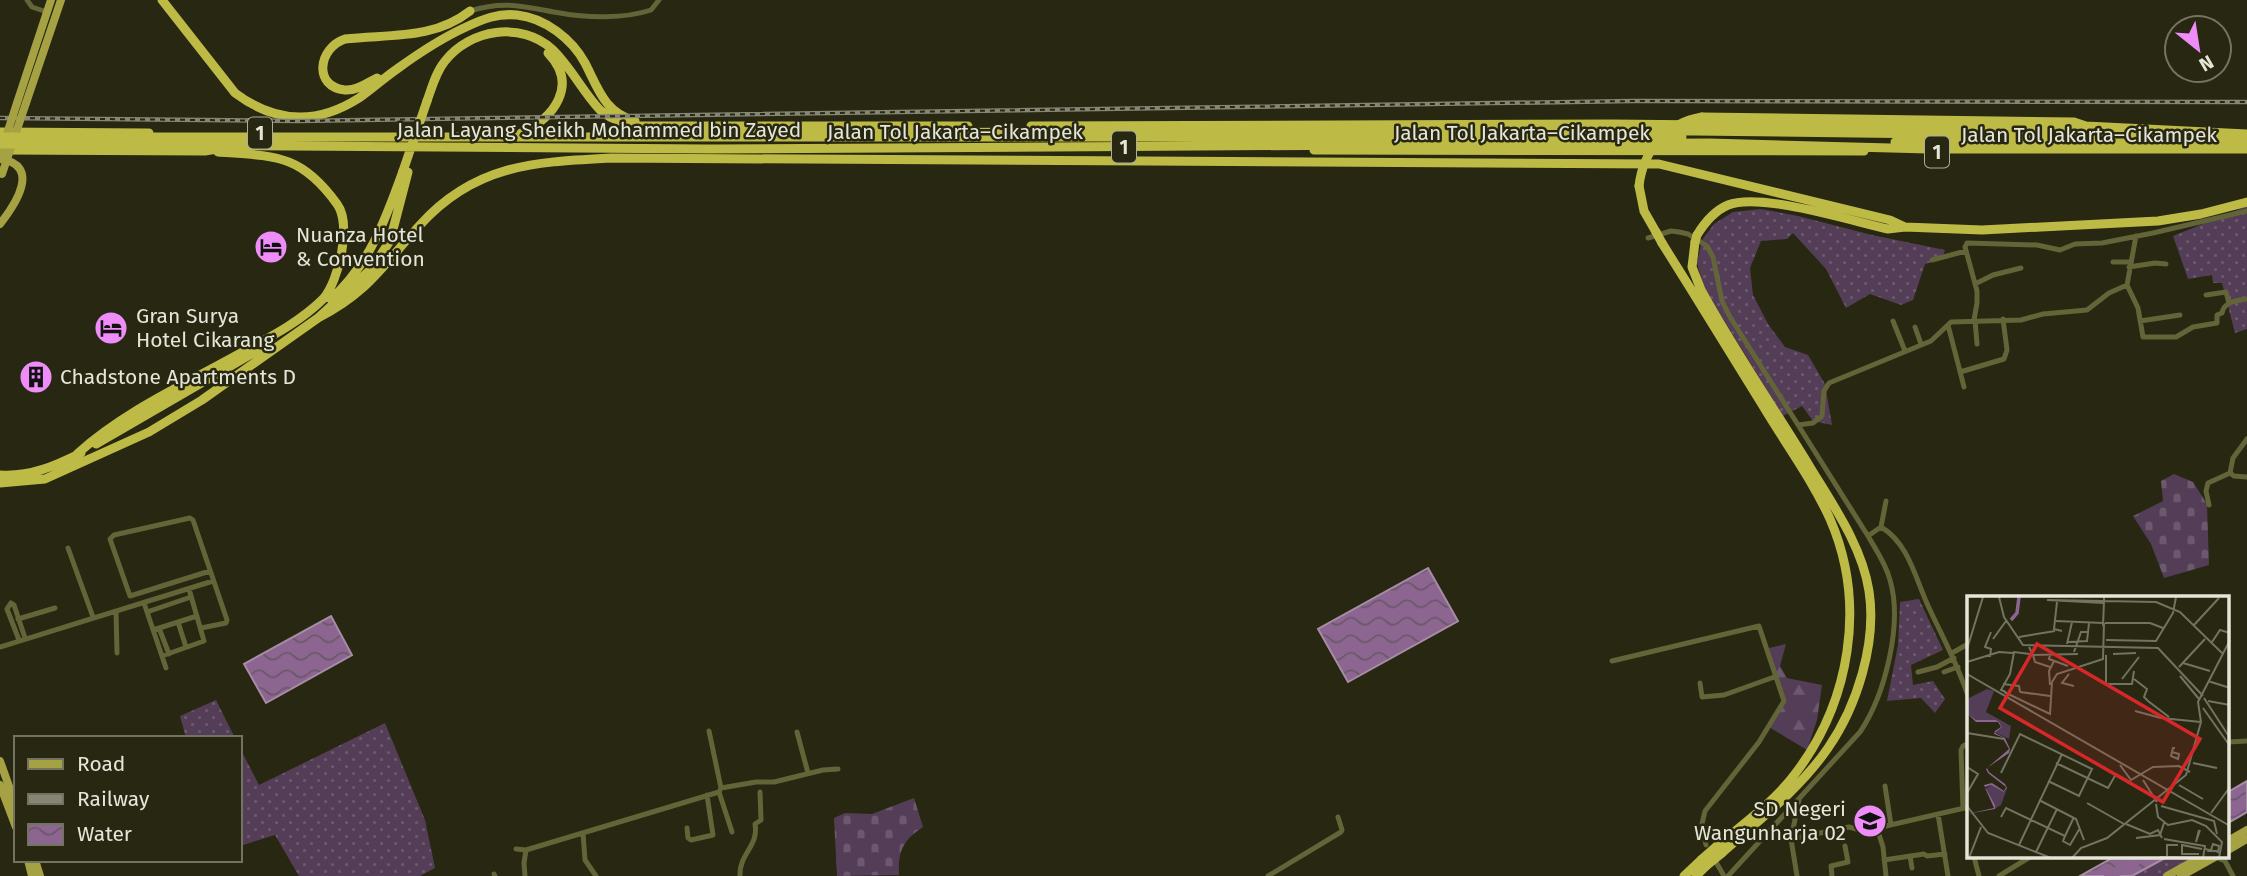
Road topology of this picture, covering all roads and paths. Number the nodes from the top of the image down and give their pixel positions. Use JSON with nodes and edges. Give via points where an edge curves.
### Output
{"nodes":[{"id":1,"x":27,"y":0,"type":"edge"},
{"id":2,"x":51,"y":0,"type":"edge"},
{"id":3,"x":61,"y":0,"type":"edge"},
{"id":4,"x":162,"y":0,"type":"edge"},
{"id":5,"x":659,"y":0,"type":"edge"},
{"id":6,"x":470,"y":10,"type":"joint"},
{"id":7,"x":47,"y":12,"type":"junction"},
{"id":8,"x":397,"y":69,"type":"junction"},
{"id":9,"x":429,"y":102,"type":"junction"},
{"id":10,"x":22,"y":103,"type":"junction"},
{"id":11,"x":651,"y":126,"type":"junction"},
{"id":12,"x":2086,"y":126,"type":"junction"},
{"id":13,"x":521,"y":133,"type":"junction"},
{"id":14,"x":0,"y":135,"type":"edge"},
{"id":15,"x":2247,"y":138,"type":"edge"},
{"id":16,"x":0,"y":144,"type":"edge"},
{"id":17,"x":205,"y":151,"type":"junction"},
{"id":18,"x":2247,"y":151,"type":"edge"},
{"id":19,"x":0,"y":155,"type":"edge"},
{"id":20,"x":406,"y":171,"type":"junction"},
{"id":21,"x":1,"y":178,"type":"edge"},
{"id":22,"x":2247,"y":202,"type":"edge"},
{"id":23,"x":2247,"y":211,"type":"edge"},
{"id":24,"x":0,"y":224,"type":"edge"},
{"id":25,"x":1905,"y":227,"type":"junction"},
{"id":26,"x":1652,"y":235,"type":"junction"},
{"id":27,"x":2136,"y":236,"type":"junction"},
{"id":28,"x":1966,"y":251,"type":"junction"},
{"id":29,"x":1932,"y":260,"type":"dead end"},
{"id":30,"x":2113,"y":262,"type":"dead end"},
{"id":31,"x":2130,"y":264,"type":"junction"},
{"id":32,"x":2166,"y":264,"type":"dead end"},
{"id":33,"x":2021,"y":268,"type":"dead end"},
{"id":34,"x":1975,"y":284,"type":"junction"},
{"id":35,"x":2127,"y":285,"type":"junction"},
{"id":36,"x":2206,"y":295,"type":"dead end"},
{"id":37,"x":2247,"y":299,"type":"edge"},
{"id":38,"x":2229,"y":303,"type":"junction"},
{"id":39,"x":2180,"y":316,"type":"dead end"},
{"id":40,"x":318,"y":318,"type":"junction"},
{"id":41,"x":2003,"y":319,"type":"junction"},
{"id":42,"x":2159,"y":319,"type":"junction"},
{"id":43,"x":1974,"y":320,"type":"junction"},
{"id":44,"x":1893,"y":321,"type":"dead end"},
{"id":45,"x":2140,"y":321,"type":"junction"},
{"id":46,"x":1948,"y":325,"type":"junction"},
{"id":47,"x":2159,"y":326,"type":"dead end"},
{"id":48,"x":1915,"y":327,"type":"dead end"},
{"id":49,"x":1921,"y":344,"type":"junction"},
{"id":50,"x":1977,"y":344,"type":"dead end"},
{"id":51,"x":1905,"y":351,"type":"junction"},
{"id":52,"x":1960,"y":372,"type":"junction"},
{"id":53,"x":1964,"y":387,"type":"dead end"},
{"id":54,"x":1798,"y":425,"type":"junction"},
{"id":55,"x":2247,"y":439,"type":"edge"},
{"id":56,"x":77,"y":454,"type":"junction"},
{"id":57,"x":2230,"y":473,"type":"junction"},
{"id":58,"x":0,"y":475,"type":"edge"},
{"id":59,"x":2247,"y":477,"type":"edge"},
{"id":60,"x":0,"y":483,"type":"edge"},
{"id":61,"x":1886,"y":501,"type":"dead end"},
{"id":62,"x":2209,"y":505,"type":"dead end"},
{"id":63,"x":1881,"y":527,"type":"junction"},
{"id":64,"x":1868,"y":536,"type":"junction"},
{"id":65,"x":68,"y":548,"type":"dead end"},
{"id":66,"x":210,"y":571,"type":"junction"},
{"id":67,"x":213,"y":581,"type":"junction"},
{"id":68,"x":189,"y":589,"type":"junction"},
{"id":69,"x":191,"y":597,"type":"junction"},
{"id":70,"x":144,"y":603,"type":"junction"},
{"id":71,"x":55,"y":608,"type":"dead end"},
{"id":72,"x":116,"y":611,"type":"junction"},
{"id":73,"x":147,"y":612,"type":"junction"},
{"id":74,"x":197,"y":616,"type":"junction"},
{"id":75,"x":93,"y":617,"type":"junction"},
{"id":76,"x":178,"y":622,"type":"junction"},
{"id":77,"x":201,"y":628,"type":"junction"},
{"id":78,"x":156,"y":629,"type":"junction"},
{"id":79,"x":22,"y":639,"type":"junction"},
{"id":80,"x":1967,"y":644,"type":"edge"},
{"id":81,"x":0,"y":647,"type":"edge"},
{"id":82,"x":187,"y":647,"type":"junction"},
{"id":83,"x":117,"y":653,"type":"dead end"},
{"id":84,"x":165,"y":655,"type":"junction"},
{"id":85,"x":1953,"y":655,"type":"junction"},
{"id":86,"x":1612,"y":661,"type":"dead end"},
{"id":87,"x":1967,"y":667,"type":"edge"},
{"id":88,"x":166,"y":668,"type":"dead end"},
{"id":89,"x":1959,"y":668,"type":"junction"},
{"id":90,"x":1918,"y":672,"type":"dead end"},
{"id":91,"x":1944,"y":672,"type":"dead end"},
{"id":92,"x":1777,"y":676,"type":"junction"},
{"id":93,"x":1700,"y":683,"type":"dead end"},
{"id":94,"x":1967,"y":693,"type":"edge"},
{"id":95,"x":709,"y":731,"type":"dead end"},
{"id":96,"x":797,"y":732,"type":"dead end"},
{"id":97,"x":1967,"y":744,"type":"edge"},
{"id":98,"x":0,"y":761,"type":"edge"},
{"id":99,"x":838,"y":769,"type":"dead end"},
{"id":100,"x":808,"y":774,"type":"junction"},
{"id":101,"x":0,"y":785,"type":"edge"},
{"id":102,"x":1885,"y":786,"type":"dead end"},
{"id":103,"x":720,"y":790,"type":"junction"},
{"id":104,"x":760,"y":792,"type":"dead end"},
{"id":105,"x":707,"y":795,"type":"junction"},
{"id":106,"x":1800,"y":797,"type":"junction"},
{"id":107,"x":14,"y":800,"type":"edge"},
{"id":108,"x":1966,"y":808,"type":"edge"},
{"id":109,"x":1785,"y":813,"type":"junction"},
{"id":110,"x":1938,"y":814,"type":"junction"},
{"id":111,"x":1338,"y":817,"type":"dead end"},
{"id":112,"x":1795,"y":817,"type":"junction"},
{"id":113,"x":14,"y":822,"type":"edge"},
{"id":114,"x":1891,"y":825,"type":"junction"},
{"id":115,"x":687,"y":828,"type":"dead end"},
{"id":116,"x":1877,"y":828,"type":"junction"},
{"id":117,"x":2247,"y":830,"type":"edge"},
{"id":118,"x":732,"y":832,"type":"dead end"},
{"id":119,"x":583,"y":833,"type":"junction"},
{"id":120,"x":1791,"y":838,"type":"junction"},
{"id":121,"x":2247,"y":839,"type":"edge"},
{"id":122,"x":2230,"y":840,"type":"edge"},
{"id":123,"x":1706,"y":845,"type":"dead end"},
{"id":124,"x":1845,"y":846,"type":"dead end"},
{"id":125,"x":516,"y":849,"type":"dead end"},
{"id":126,"x":2230,"y":849,"type":"edge"},
{"id":127,"x":526,"y":850,"type":"junction"},
{"id":128,"x":1720,"y":850,"type":"junction"},
{"id":129,"x":1945,"y":854,"type":"junction"},
{"id":130,"x":1910,"y":856,"type":"junction"},
{"id":131,"x":1974,"y":858,"type":"edge"},
{"id":132,"x":2028,"y":858,"type":"edge"},
{"id":133,"x":2218,"y":858,"type":"edge"},
{"id":134,"x":2202,"y":859,"type":"edge"},
{"id":135,"x":1884,"y":860,"type":"junction"},
{"id":136,"x":1716,"y":862,"type":"dead end"},
{"id":137,"x":1703,"y":863,"type":"junction"},
{"id":138,"x":1912,"y":868,"type":"dead end"},
{"id":139,"x":525,"y":876,"type":"edge"},
{"id":140,"x":596,"y":876,"type":"edge"},
{"id":141,"x":740,"y":876,"type":"edge"},
{"id":142,"x":1268,"y":876,"type":"edge"},
{"id":143,"x":1684,"y":876,"type":"edge"},
{"id":144,"x":1696,"y":876,"type":"edge"},
{"id":145,"x":1726,"y":876,"type":"edge"},
{"id":146,"x":1797,"y":876,"type":"edge"},
{"id":147,"x":1832,"y":876,"type":"edge"},
{"id":148,"x":1886,"y":876,"type":"edge"},
{"id":149,"x":1948,"y":876,"type":"edge"},
{"id":150,"x":1979,"y":876,"type":"edge"},
{"id":151,"x":1999,"y":876,"type":"edge"},
{"id":152,"x":2167,"y":876,"type":"edge"},
{"id":153,"x":2181,"y":876,"type":"edge"},
{"id":154,"x":2233,"y":876,"type":"edge"}],
"edges":[{"from":1,"to":7,"type":"street","via":[[33,8]]},
{"from":2,"to":7,"type":"main road"},
{"from":3,"to":10,"type":"main road"},
{"from":4,"to":8,"type":"highway","via":[[235,93],[274,114],[326,114],[358,98]]},
{"from":5,"to":6,"type":"street","via":[[651,10],[628,14],[570,15],[508,2]]},
{"from":6,"to":8,"type":"highway","via":[[429,32],[338,41],[325,54],[322,65],[329,83],[344,90]]},
{"from":7,"to":10,"type":"main road"},
{"from":8,"to":11,"type":"highway","via":[[451,34],[485,19],[525,16],[572,44],[612,110]]},
{"from":9,"to":11,"type":"highway","via":[[443,63],[456,49],[479,36],[512,32],[550,47],[610,117],[632,126]]},
{"from":9,"to":13,"type":"highway","via":[[444,72],[467,48],[492,38],[527,40],[551,55],[558,68],[561,94],[552,113]]},
{"from":9,"to":20,"type":"highway","bridge":true},
{"from":10,"to":19,"type":"main road","bridge":true},
{"from":10,"to":21,"type":"main road","bridge":true},
{"from":11,"to":12,"type":"highway"},
{"from":12,"to":15,"type":"highway"},
{"from":12,"to":26,"type":"highway","bridge":true,"via":[[1976,119],[1702,117],[1676,126],[1646,157],[1639,186]]},
{"from":13,"to":14,"type":"highway","name":"Jalan Tol Jakarta–Cikampek","number":"1"},
{"from":13,"to":15,"type":"highway","name":"Jalan Tol Jakarta–Cikampek","number":"1","via":[[1694,131]]},
{"from":14,"to":15,"type":"highway","name":"Jalan Layang Sheikh Mohammed bin Zayed","number":"1","bridge":true,"via":[[1709,137],[1928,143]]},
{"from":16,"to":18,"type":"highway","name":"Jalan Layang Sheikh Mohammed bin Zayed","number":"1","bridge":true,"via":[[708,149],[1709,143]]},
{"from":17,"to":18,"type":"highway","name":"Jalan Tol Jakarta–Cikampek","number":"1"},
{"from":17,"to":19,"type":"highway","name":"Jalan Tol Jakarta–Cikampek","number":"1"},
{"from":17,"to":56,"type":"highway","via":[[272,157],[311,173],[344,217],[334,279],[324,297],[299,317],[153,401]]},
{"from":19,"to":24,"type":"main road","via":[[15,164],[23,184]]},
{"from":20,"to":40,"type":"highway","via":[[396,224],[385,248],[371,269]]},
{"from":20,"to":56,"type":"highway","via":[[374,244],[334,296],[236,364]]},
{"from":22,"to":25,"type":"highway","via":[[2158,221],[1982,230]]},
{"from":23,"to":27,"type":"street"},
{"from":25,"to":40,"type":"highway","via":[[1659,164],[564,160],[504,169],[469,185],[421,223],[375,279]]},
{"from":25,"to":128,"type":"highway","via":[[1888,229],[1752,201],[1720,209],[1696,238],[1692,267],[1702,290],[1842,522],[1870,593],[1868,644],[1857,687],[1828,748],[1782,800]]},
{"from":26,"to":54,"type":"street","via":[[1679,232],[1707,246],[1726,310]]},
{"from":26,"to":128,"type":"highway","bridge":true,"via":[[1662,243],[1818,494],[1838,540],[1850,603],[1845,667],[1825,728],[1794,775]]},
{"from":27,"to":28,"type":"street","via":[[2072,244],[2060,250],[1969,243]]},
{"from":27,"to":31,"type":"street"},
{"from":28,"to":29,"type":"street"},
{"from":28,"to":34,"type":"street"},
{"from":30,"to":31,"type":"street"},
{"from":31,"to":32,"type":"street"},
{"from":31,"to":35,"type":"street"},
{"from":33,"to":34,"type":"street"},
{"from":34,"to":43,"type":"street"},
{"from":35,"to":41,"type":"street","via":[[2087,310]]},
{"from":35,"to":45,"type":"street"},
{"from":36,"to":38,"type":"street","via":[[2226,292]]},
{"from":37,"to":38,"type":"street"},
{"from":38,"to":45,"type":"street","via":[[2217,315],[2217,323],[2193,327],[2176,337],[2143,337]]},
{"from":39,"to":42,"type":"street"},
{"from":40,"to":60,"type":"highway","via":[[149,432],[45,479]]},
{"from":41,"to":43,"type":"street"},
{"from":41,"to":52,"type":"street","via":[[2004,359]]},
{"from":42,"to":45,"type":"street"},
{"from":42,"to":47,"type":"street"},
{"from":43,"to":46,"type":"street"},
{"from":43,"to":50,"type":"street"},
{"from":44,"to":51,"type":"street"},
{"from":46,"to":49,"type":"street"},
{"from":46,"to":52,"type":"street"},
{"from":48,"to":49,"type":"street"},
{"from":49,"to":51,"type":"street"},
{"from":51,"to":54,"type":"street","via":[[1829,383],[1822,416]]},
{"from":52,"to":53,"type":"street"},
{"from":54,"to":64,"type":"street"},
{"from":55,"to":57,"type":"street","via":[[2232,458]]},
{"from":56,"to":58,"type":"highway","via":[[40,471]]},
{"from":57,"to":59,"type":"street"},
{"from":57,"to":62,"type":"street","via":[[2208,483]]},
{"from":61,"to":63,"type":"street"},
{"from":63,"to":64,"type":"street"},
{"from":63,"to":85,"type":"street","via":[[1911,562]]},
{"from":64,"to":106,"type":"street","via":[[1893,591],[1892,638],[1884,679],[1860,732]]},
{"from":65,"to":75,"type":"street"},
{"from":66,"to":66,"type":"street","via":[[191,519],[110,539],[130,596]]},
{"from":66,"to":67,"type":"street"},
{"from":67,"to":68,"type":"street"},
{"from":67,"to":77,"type":"street","via":[[227,621]]},
{"from":68,"to":69,"type":"street"},
{"from":68,"to":70,"type":"street"},
{"from":69,"to":73,"type":"street"},
{"from":69,"to":74,"type":"street"},
{"from":70,"to":72,"type":"street"},
{"from":70,"to":73,"type":"street"},
{"from":71,"to":79,"type":"street","via":[[15,620]]},
{"from":72,"to":75,"type":"street"},
{"from":72,"to":83,"type":"street"},
{"from":73,"to":78,"type":"street"},
{"from":74,"to":76,"type":"street"},
{"from":74,"to":77,"type":"street"},
{"from":75,"to":79,"type":"street"},
{"from":76,"to":78,"type":"street"},
{"from":76,"to":82,"type":"street"},
{"from":77,"to":82,"type":"street","via":[[203,642]]},
{"from":78,"to":84,"type":"street"},
{"from":79,"to":81,"type":"street"},
{"from":80,"to":85,"type":"street"},
{"from":82,"to":84,"type":"street"},
{"from":84,"to":88,"type":"street"},
{"from":85,"to":89,"type":"street"},
{"from":85,"to":90,"type":"street","via":[[1937,667]]},
{"from":86,"to":92,"type":"street","via":[[1759,626]]},
{"from":87,"to":89,"type":"street"},
{"from":89,"to":91,"type":"street"},
{"from":89,"to":94,"type":"street"},
{"from":92,"to":93,"type":"street","via":[[1703,698]]},
{"from":92,"to":123,"type":"street","via":[[1784,701],[1759,742],[1705,811]]},
{"from":95,"to":103,"type":"street"},
{"from":96,"to":100,"type":"street"},
{"from":97,"to":108,"type":"street","via":[[1961,750]]},
{"from":98,"to":107,"type":"main road"},
{"from":99,"to":100,"type":"street"},
{"from":100,"to":103,"type":"street"},
{"from":101,"to":113,"type":"main road"},
{"from":102,"to":114,"type":"street"},
{"from":103,"to":105,"type":"street"},
{"from":103,"to":118,"type":"street"},
{"from":104,"to":141,"type":"street","via":[[761,820],[755,824],[757,836],[741,863]]},
{"from":105,"to":115,"type":"street","via":[[713,835],[691,840]]},
{"from":105,"to":119,"type":"street"},
{"from":106,"to":109,"type":"street"},
{"from":106,"to":112,"type":"street"},
{"from":108,"to":110,"type":"street"},
{"from":109,"to":112,"type":"street"},
{"from":109,"to":145,"type":"street"},
{"from":110,"to":114,"type":"street"},
{"from":110,"to":129,"type":"street"},
{"from":111,"to":142,"type":"street","via":[[1341,832]]},
{"from":112,"to":120,"type":"street"},
{"from":114,"to":116,"type":"street"},
{"from":116,"to":120,"type":"street","via":[[1849,827]]},
{"from":116,"to":135,"type":"street"},
{"from":117,"to":122,"type":"main road"},
{"from":119,"to":127,"type":"street"},
{"from":119,"to":140,"type":"street","via":[[585,860]]},
{"from":120,"to":146,"type":"street"},
{"from":121,"to":126,"type":"main road"},
{"from":124,"to":147,"type":"street","via":[[1847,863],[1831,866]]},
{"from":125,"to":127,"type":"street"},
{"from":127,"to":139,"type":"street"},
{"from":128,"to":137,"type":"highway","bridge":true},
{"from":129,"to":130,"type":"street"},
{"from":129,"to":149,"type":"street"},
{"from":130,"to":135,"type":"street"},
{"from":130,"to":138,"type":"street"},
{"from":131,"to":150,"type":"street"},
{"from":132,"to":151,"type":"street"},
{"from":133,"to":154,"type":"street","via":[[2225,861]]},
{"from":134,"to":152,"type":"main road"},
{"from":134,"to":153,"type":"main road"},
{"from":135,"to":148,"type":"street"},
{"from":136,"to":145,"type":"street"},
{"from":137,"to":143,"type":"highway"},
{"from":137,"to":144,"type":"highway"}]}
